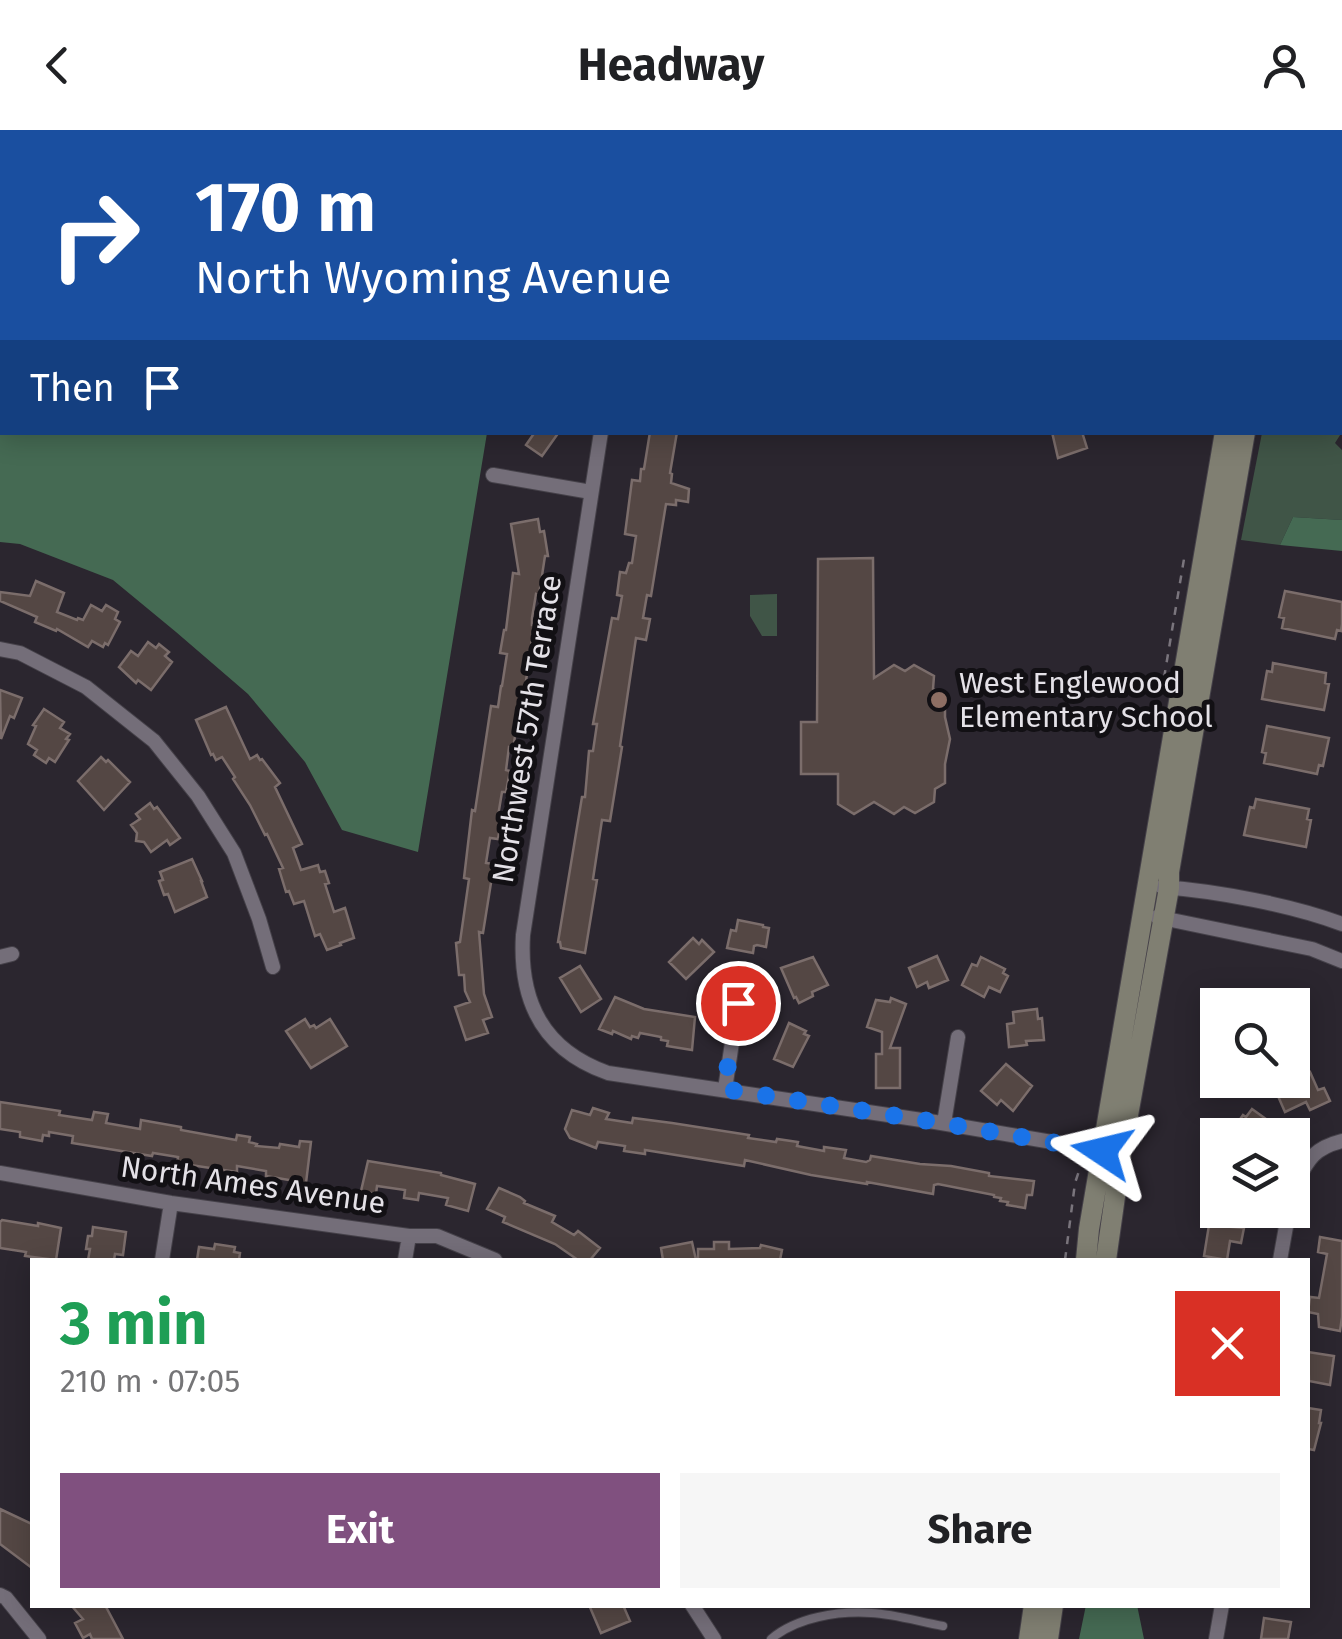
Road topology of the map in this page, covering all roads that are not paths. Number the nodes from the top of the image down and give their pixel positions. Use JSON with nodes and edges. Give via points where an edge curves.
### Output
{"nodes":[{"id":1,"x":600,"y":435,"type":"edge"},
{"id":2,"x":1224,"y":435,"type":"edge"},
{"id":3,"x":1243,"y":435,"type":"edge"},
{"id":4,"x":493,"y":475,"type":"dead end"},
{"id":5,"x":591,"y":492,"type":"junction"},
{"id":6,"x":0,"y":649,"type":"edge"},
{"id":7,"x":1146,"y":886,"type":"junction"},
{"id":8,"x":1169,"y":888,"type":"junction"},
{"id":9,"x":1153,"y":916,"type":"junction"},
{"id":10,"x":1342,"y":924,"type":"edge"},
{"id":11,"x":1342,"y":961,"type":"edge"},
{"id":12,"x":273,"y":966,"type":"dead end"},
{"id":13,"x":738,"y":1003,"type":"dead end"},
{"id":14,"x":958,"y":1037,"type":"dead end"},
{"id":15,"x":724,"y":1089,"type":"junction"},
{"id":16,"x":944,"y":1123,"type":"junction"},
{"id":17,"x":1342,"y":1141,"type":"edge"},
{"id":18,"x":1103,"y":1151,"type":"junction"},
{"id":19,"x":1310,"y":1156,"type":"edge"},
{"id":20,"x":0,"y":1173,"type":"edge"},
{"id":21,"x":170,"y":1202,"type":"junction"},
{"id":22,"x":1286,"y":1228,"type":"edge"},
{"id":23,"x":409,"y":1236,"type":"junction"},
{"id":24,"x":162,"y":1258,"type":"edge"},
{"id":25,"x":405,"y":1258,"type":"edge"},
{"id":26,"x":490,"y":1258,"type":"edge"},
{"id":27,"x":1086,"y":1258,"type":"edge"},
{"id":28,"x":1106,"y":1258,"type":"edge"},
{"id":29,"x":1280,"y":1258,"type":"edge"},
{"id":30,"x":0,"y":1595,"type":"edge"},
{"id":31,"x":694,"y":1608,"type":"edge"},
{"id":32,"x":1034,"y":1608,"type":"edge"},
{"id":33,"x":1053,"y":1608,"type":"edge"},
{"id":34,"x":1221,"y":1608,"type":"edge"},
{"id":35,"x":943,"y":1626,"type":"dead end"},
{"id":36,"x":38,"y":1639,"type":"edge"},
{"id":37,"x":714,"y":1639,"type":"edge"},
{"id":38,"x":771,"y":1639,"type":"edge"},
{"id":39,"x":1029,"y":1639,"type":"edge"},
{"id":40,"x":1048,"y":1639,"type":"edge"},
{"id":41,"x":1216,"y":1639,"type":"edge"}],
"edges":[{"from":1,"to":5,"type":"street","name":"Northwest 57th Terrace"},
{"from":2,"to":7,"type":"main road"},
{"from":3,"to":8,"type":"main road"},
{"from":4,"to":5,"type":"street"},
{"from":5,"to":15,"type":"street","name":"Northwest 57th Terrace","via":[[524,935],[525,985],[546,1030],[582,1064]]},
{"from":6,"to":12,"type":"street","via":[[86,687],[154,741],[234,854]]},
{"from":7,"to":8,"type":"street"},
{"from":7,"to":9,"type":"main road"},
{"from":8,"to":9,"type":"main road"},
{"from":8,"to":10,"type":"street"},
{"from":9,"to":11,"type":"street"},
{"from":9,"to":18,"type":"main road"},
{"from":13,"to":15,"type":"street"},
{"from":14,"to":16,"type":"street"},
{"from":15,"to":16,"type":"street"},
{"from":16,"to":18,"type":"street"},
{"from":17,"to":19,"type":"street"},
{"from":18,"to":27,"type":"main road"},
{"from":18,"to":28,"type":"main road"},
{"from":20,"to":21,"type":"street","name":"North Ames Avenue"},
{"from":21,"to":23,"type":"street","name":"North Ames Avenue"},
{"from":21,"to":24,"type":"street"},
{"from":22,"to":29,"type":"street"},
{"from":23,"to":25,"type":"street"},
{"from":23,"to":26,"type":"street","name":"North Ames Avenue","via":[[436,1236]]},
{"from":30,"to":36,"type":"street"},
{"from":31,"to":37,"type":"street"},
{"from":32,"to":39,"type":"main road"},
{"from":33,"to":40,"type":"main road"},
{"from":34,"to":41,"type":"street"},
{"from":35,"to":38,"type":"lane","via":[[871,1613],[818,1616]]}]}
